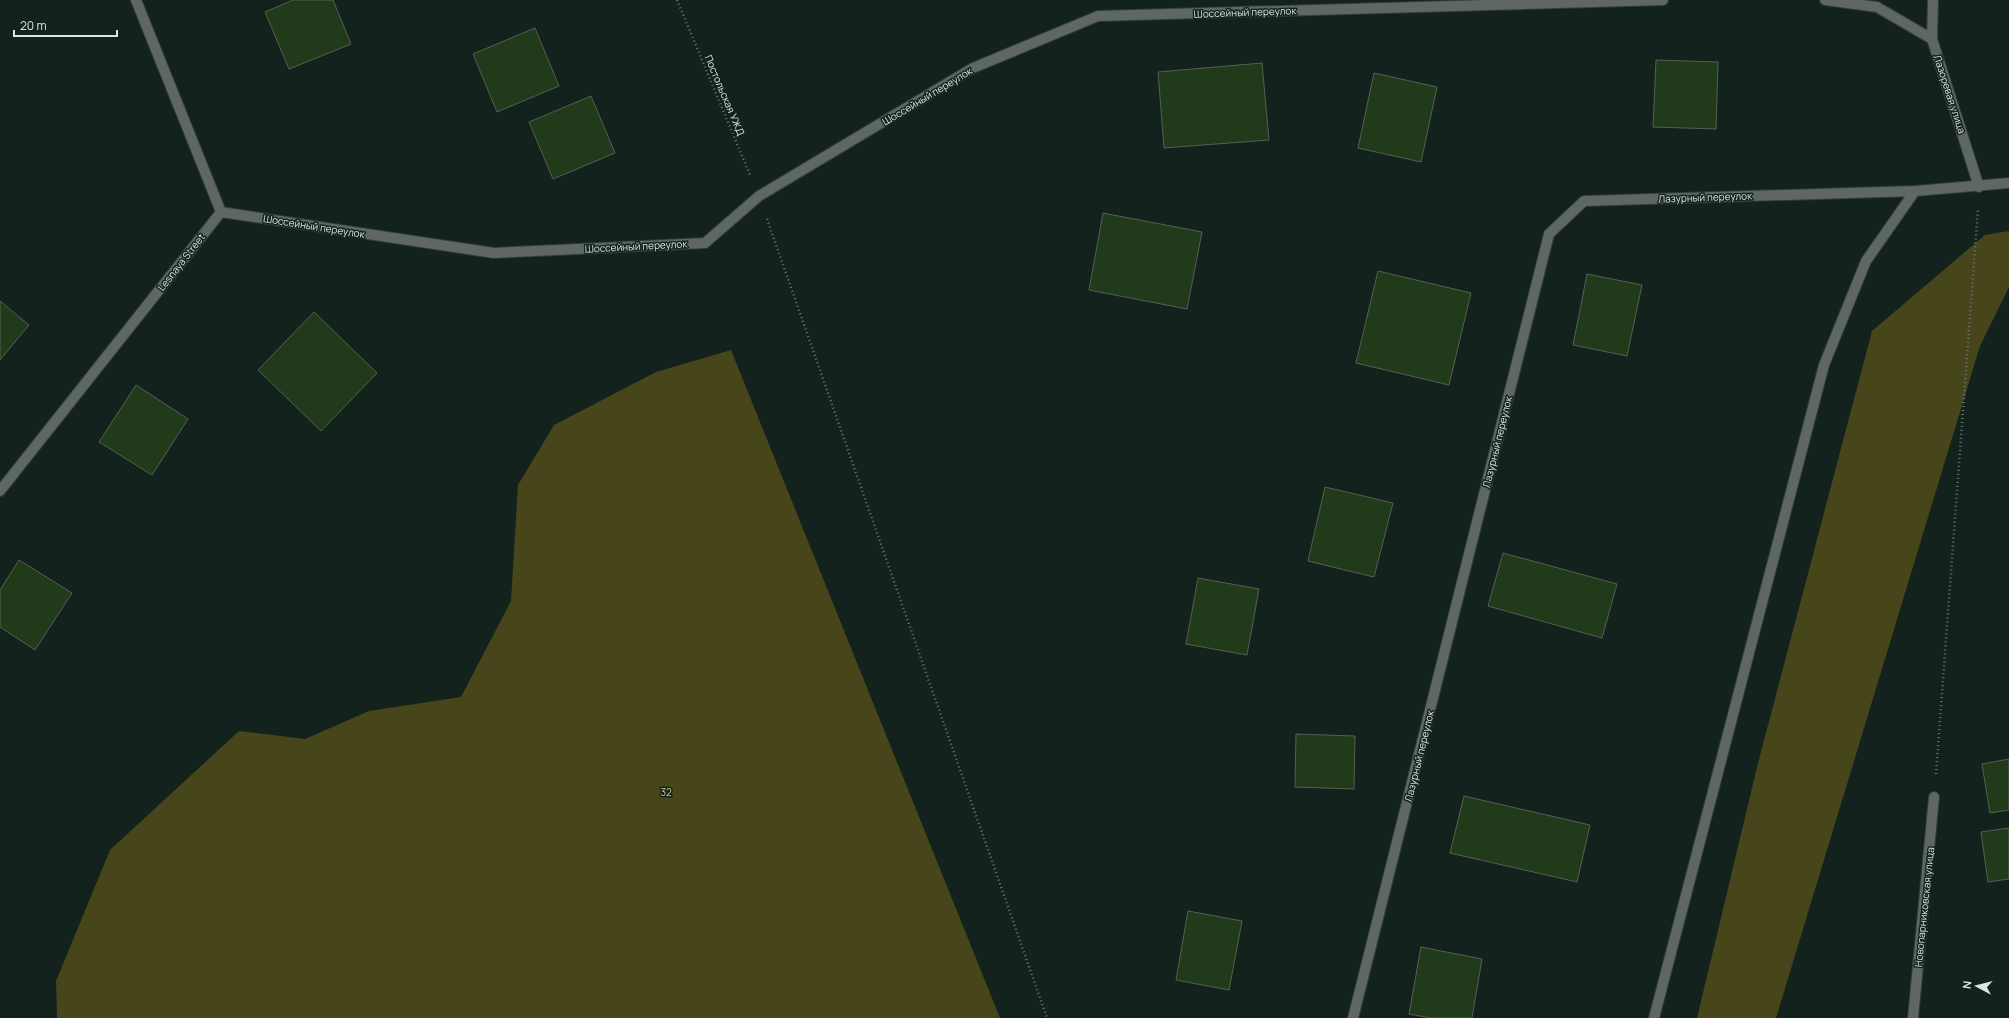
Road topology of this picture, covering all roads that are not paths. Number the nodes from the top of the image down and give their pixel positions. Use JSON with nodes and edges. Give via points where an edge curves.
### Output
{"nodes":[{"id":1,"x":136,"y":0,"type":"edge"},
{"id":2,"x":1663,"y":0,"type":"edge"},
{"id":3,"x":1825,"y":0,"type":"edge"},
{"id":4,"x":1933,"y":0,"type":"edge"},
{"id":5,"x":1932,"y":39,"type":"junction"},
{"id":6,"x":2009,"y":184,"type":"edge"},
{"id":7,"x":1979,"y":187,"type":"junction"},
{"id":8,"x":1915,"y":191,"type":"junction"},
{"id":9,"x":221,"y":212,"type":"junction"},
{"id":10,"x":0,"y":492,"type":"edge"},
{"id":11,"x":1934,"y":797,"type":"road end"},
{"id":12,"x":1353,"y":1018,"type":"edge"},
{"id":13,"x":1654,"y":1018,"type":"edge"},
{"id":14,"x":1913,"y":1018,"type":"edge"}],
"edges":[{"from":1,"to":9,"type":"street"},
{"from":2,"to":9,"type":"street","name":"Шоссейный переулок","via":[[1098,16],[973,68],[759,196],[705,243],[494,253]]},
{"from":3,"to":5,"type":"street","via":[[1877,7]]},
{"from":4,"to":5,"type":"street","name":"Лазоревая улица"},
{"from":5,"to":7,"type":"street","name":"Лазоревая улица"},
{"from":6,"to":7,"type":"street","name":"Лазурный переулок"},
{"from":7,"to":8,"type":"street","name":"Лазурный переулок"},
{"from":8,"to":12,"type":"street","name":"Лазурный переулок","via":[[1584,201],[1549,234]]},
{"from":8,"to":13,"type":"street","via":[[1866,261],[1824,365]]},
{"from":9,"to":10,"type":"street","name":"Lesnaya Street"},
{"from":11,"to":14,"type":"street","name":"Новопарниковская улица"}]}
